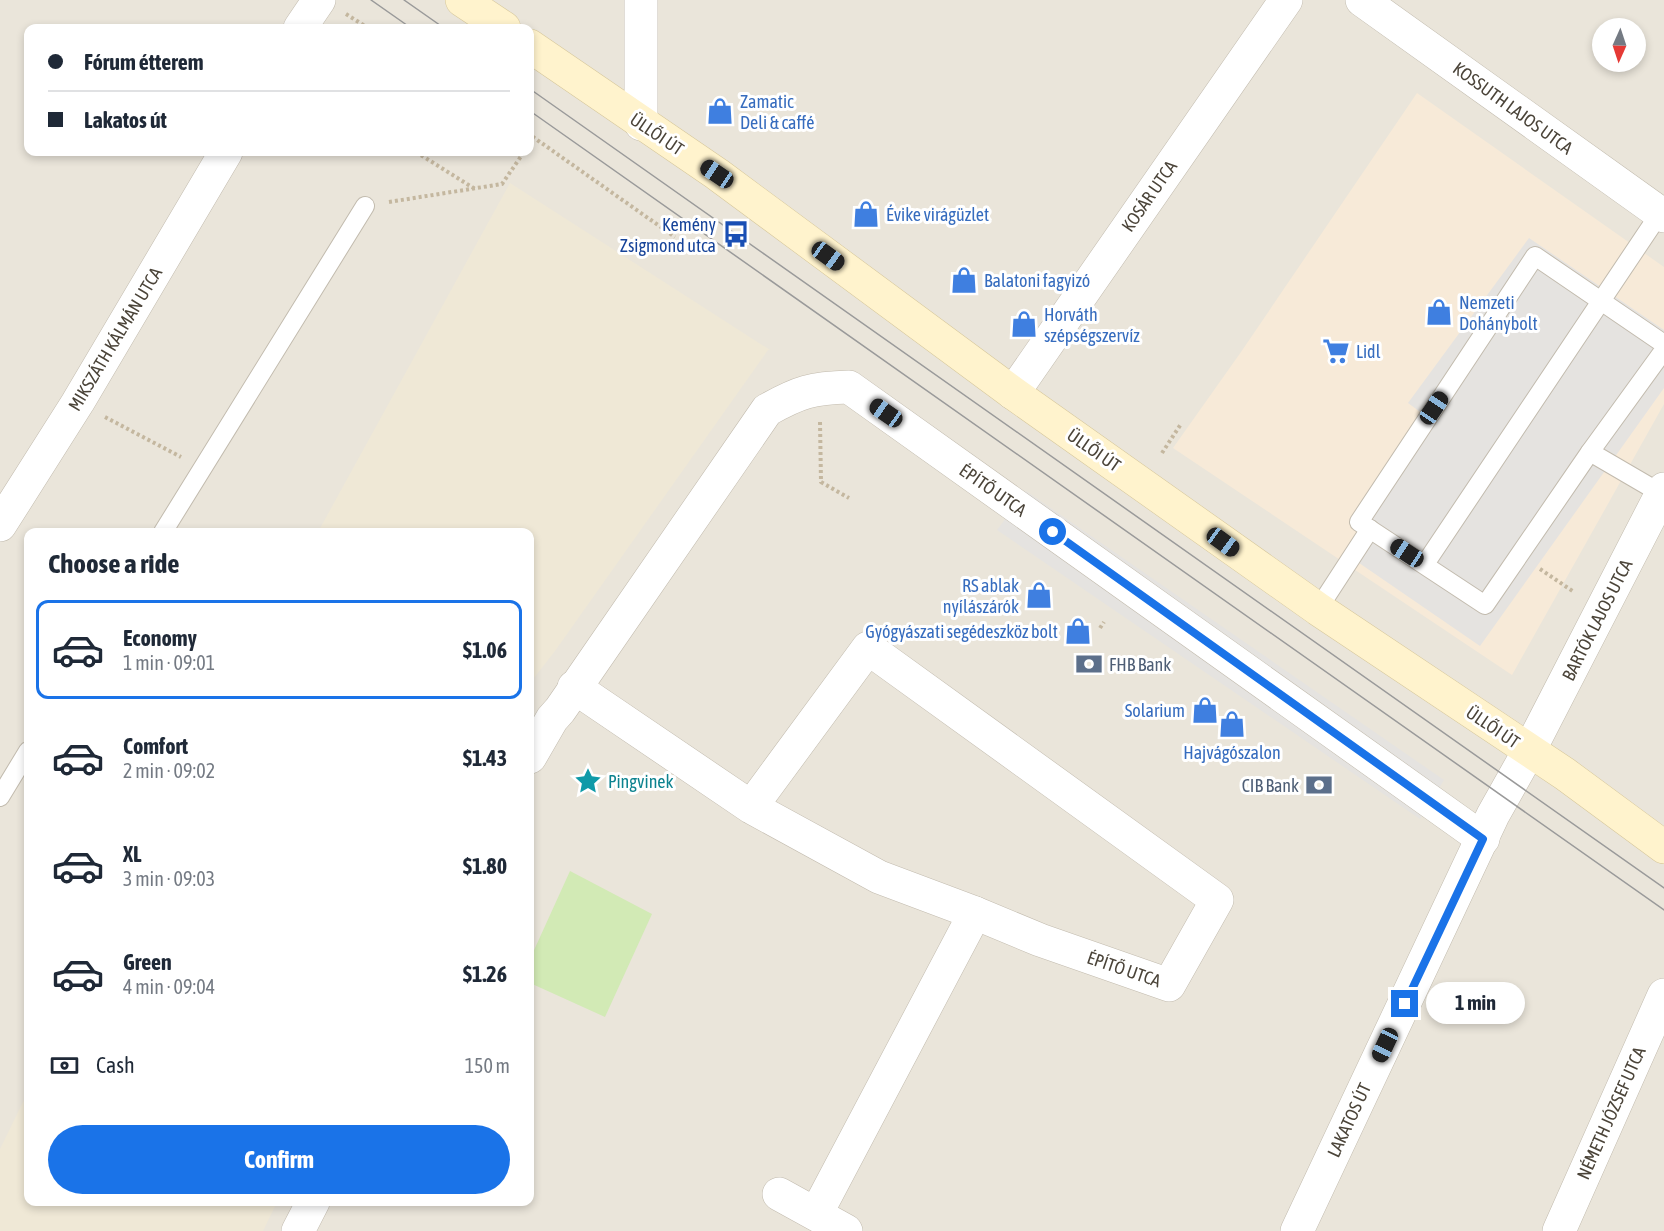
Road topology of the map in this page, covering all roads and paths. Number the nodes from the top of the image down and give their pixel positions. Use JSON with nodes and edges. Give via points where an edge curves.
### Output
{"nodes":[{"id":1,"x":319,"y":0,"type":"edge"},
{"id":2,"x":462,"y":0,"type":"edge"},
{"id":3,"x":641,"y":0,"type":"edge"},
{"id":4,"x":1286,"y":0,"type":"edge"},
{"id":5,"x":1362,"y":0,"type":"edge"},
{"id":6,"x":303,"y":24,"type":"edge"},
{"id":7,"x":498,"y":24,"type":"edge"},
{"id":8,"x":534,"y":49,"type":"edge"},
{"id":9,"x":641,"y":124,"type":"junction"},
{"id":10,"x":534,"y":138,"type":"edge"},
{"id":11,"x":224,"y":156,"type":"edge"},
{"id":12,"x":422,"y":156,"type":"edge"},
{"id":13,"x":521,"y":156,"type":"edge"},
{"id":14,"x":475,"y":189,"type":"junction"},
{"id":15,"x":365,"y":206,"type":"joint"},
{"id":16,"x":1662,"y":215,"type":"edge"},
{"id":17,"x":675,"y":237,"type":"dead end"},
{"id":18,"x":1601,"y":302,"type":"junction"},
{"id":19,"x":1664,"y":344,"type":"edge"},
{"id":20,"x":1664,"y":350,"type":"edge"},
{"id":21,"x":834,"y":387,"type":"junction"},
{"id":22,"x":1013,"y":393,"type":"junction"},
{"id":23,"x":78,"y":402,"type":"junction"},
{"id":24,"x":1182,"y":424,"type":"dead end"},
{"id":25,"x":164,"y":448,"type":"dead end"},
{"id":26,"x":1590,"y":452,"type":"junction"},
{"id":27,"x":1162,"y":453,"type":"dead end"},
{"id":28,"x":1663,"y":491,"type":"edge"},
{"id":29,"x":849,"y":498,"type":"dead end"},
{"id":30,"x":0,"y":525,"type":"edge"},
{"id":31,"x":166,"y":528,"type":"edge"},
{"id":32,"x":1370,"y":529,"type":"junction"},
{"id":33,"x":1519,"y":555,"type":"junction"},
{"id":34,"x":1425,"y":564,"type":"junction"},
{"id":35,"x":1574,"y":592,"type":"dead end"},
{"id":36,"x":1318,"y":609,"type":"junction"},
{"id":37,"x":1104,"y":622,"type":"dead end"},
{"id":38,"x":1100,"y":628,"type":"dead end"},
{"id":39,"x":574,"y":687,"type":"junction"},
{"id":40,"x":534,"y":751,"type":"edge"},
{"id":41,"x":1529,"y":752,"type":"junction"},
{"id":42,"x":24,"y":758,"type":"edge"},
{"id":43,"x":0,"y":797,"type":"edge"},
{"id":44,"x":751,"y":807,"type":"junction"},
{"id":45,"x":1483,"y":839,"type":"junction"},
{"id":46,"x":1664,"y":847,"type":"edge"},
{"id":47,"x":975,"y":912,"type":"junction"},
{"id":48,"x":1664,"y":995,"type":"edge"},
{"id":49,"x":779,"y":1194,"type":"dead end"},
{"id":50,"x":311,"y":1206,"type":"edge"},
{"id":51,"x":816,"y":1214,"type":"junction"},
{"id":52,"x":298,"y":1231,"type":"edge"},
{"id":53,"x":846,"y":1231,"type":"edge"},
{"id":54,"x":1297,"y":1231,"type":"edge"},
{"id":55,"x":1559,"y":1231,"type":"edge"}],
"edges":[{"from":1,"to":6,"type":"street"},
{"from":2,"to":7,"type":"main road"},
{"from":3,"to":9,"type":"street"},
{"from":4,"to":22,"type":"street","name":"KOSÁR UTCA"},
{"from":5,"to":16,"type":"street","name":"KOSSUTH LAJOS UTCA"},
{"from":8,"to":9,"type":"main road","name":"ÜLLŐI ÚT"},
{"from":9,"to":22,"type":"main road","name":"ÜLLŐI ÚT","via":[[717,174]]},
{"from":10,"to":17,"type":"path"},
{"from":11,"to":23,"type":"street","name":"MIKSZÁTH KÁLMÁN UTCA"},
{"from":12,"to":14,"type":"path"},
{"from":13,"to":14,"type":"path","via":[[502,184]]},
{"from":14,"to":15,"type":"path"},
{"from":15,"to":31,"type":"lane"},
{"from":16,"to":18,"type":"lane"},
{"from":18,"to":19,"type":"lane"},
{"from":18,"to":32,"type":"lane","via":[[1535,256],[1359,522]]},
{"from":18,"to":34,"type":"lane"},
{"from":20,"to":26,"type":"lane"},
{"from":21,"to":29,"type":"path","via":[[821,482]]},
{"from":21,"to":39,"type":"street","via":[[792,396],[767,411]]},
{"from":21,"to":45,"type":"street","name":"ÉPÍTŐ UTCA"},
{"from":22,"to":36,"type":"main road","name":"ÜLLŐI ÚT"},
{"from":23,"to":25,"type":"path"},
{"from":23,"to":30,"type":"street","name":"MIKSZÁTH KÁLMÁN UTCA"},
{"from":24,"to":27,"type":"path"},
{"from":26,"to":28,"type":"lane"},
{"from":26,"to":33,"type":"lane"},
{"from":28,"to":41,"type":"street","name":"BARTÓK LAJOS UTCA"},
{"from":32,"to":34,"type":"lane"},
{"from":32,"to":36,"type":"lane"},
{"from":33,"to":34,"type":"lane","via":[[1485,605]]},
{"from":33,"to":35,"type":"path"},
{"from":36,"to":41,"type":"main road","name":"ÜLLŐI ÚT"},
{"from":37,"to":38,"type":"path"},
{"from":39,"to":40,"type":"street"},
{"from":39,"to":44,"type":"street","name":"ÉPÍTŐ UTCA"},
{"from":41,"to":45,"type":"street","name":"LAKATOS ÚT"},
{"from":41,"to":46,"type":"main road","name":"ÜLLŐI ÚT"},
{"from":42,"to":43,"type":"lane"},
{"from":44,"to":47,"type":"street","name":"ÉPÍTŐ UTCA","via":[[879,877]]},
{"from":44,"to":47,"type":"street","name":"ÉPÍTŐ UTCA","via":[[868,648],[1217,900],[1169,985],[1040,940]]},
{"from":45,"to":54,"type":"street","name":"LAKATOS ÚT"},
{"from":47,"to":51,"type":"street"},
{"from":48,"to":55,"type":"street","name":"NÉMETH JÓZSEF UTCA"},
{"from":49,"to":51,"type":"street"},
{"from":50,"to":52,"type":"street"},
{"from":51,"to":53,"type":"street"}]}
